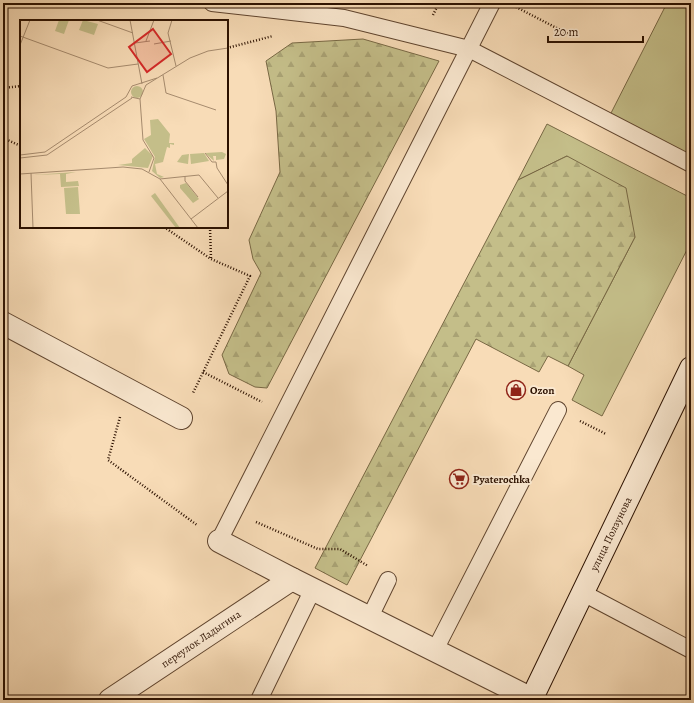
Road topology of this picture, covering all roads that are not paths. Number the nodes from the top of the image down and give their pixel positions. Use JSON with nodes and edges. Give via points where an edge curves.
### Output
{"nodes":[{"id":1,"x":212,"y":3,"type":"edge"},
{"id":2,"x":492,"y":3,"type":"edge"},
{"id":3,"x":468,"y":49,"type":"junction"},
{"id":4,"x":691,"y":164,"type":"edge"},
{"id":5,"x":3,"y":323,"type":"edge"},
{"id":6,"x":691,"y":368,"type":"edge"},
{"id":7,"x":558,"y":410,"type":"dead end"},
{"id":8,"x":180,"y":418,"type":"road end"},
{"id":9,"x":219,"y":541,"type":"joint"},
{"id":10,"x":292,"y":579,"type":"junction"},
{"id":11,"x":388,"y":580,"type":"road end"},
{"id":12,"x":313,"y":589,"type":"junction"},
{"id":13,"x":583,"y":593,"type":"junction"},
{"id":14,"x":370,"y":618,"type":"junction"},
{"id":15,"x":690,"y":646,"type":"edge"},
{"id":16,"x":435,"y":650,"type":"junction"},
{"id":17,"x":532,"y":699,"type":"edge"},
{"id":18,"x":110,"y":700,"type":"edge"},
{"id":19,"x":259,"y":700,"type":"edge"}],
"edges":[{"from":1,"to":3,"type":"lane","via":[[344,18]]},
{"from":2,"to":3,"type":"lane"},
{"from":3,"to":4,"type":"lane"},
{"from":3,"to":9,"type":"lane"},
{"from":5,"to":8,"type":"street"},
{"from":6,"to":13,"type":"street","name":"улица Ползунова"},
{"from":7,"to":16,"type":"lane"},
{"from":9,"to":10,"type":"street"},
{"from":10,"to":12,"type":"street"},
{"from":10,"to":18,"type":"street","name":"переулок Ладыгина"},
{"from":11,"to":14,"type":"lane"},
{"from":12,"to":14,"type":"street"},
{"from":12,"to":19,"type":"lane"},
{"from":13,"to":15,"type":"lane"},
{"from":13,"to":17,"type":"street","name":"улица Ползунова"},
{"from":14,"to":16,"type":"street"},
{"from":16,"to":17,"type":"street"}]}
